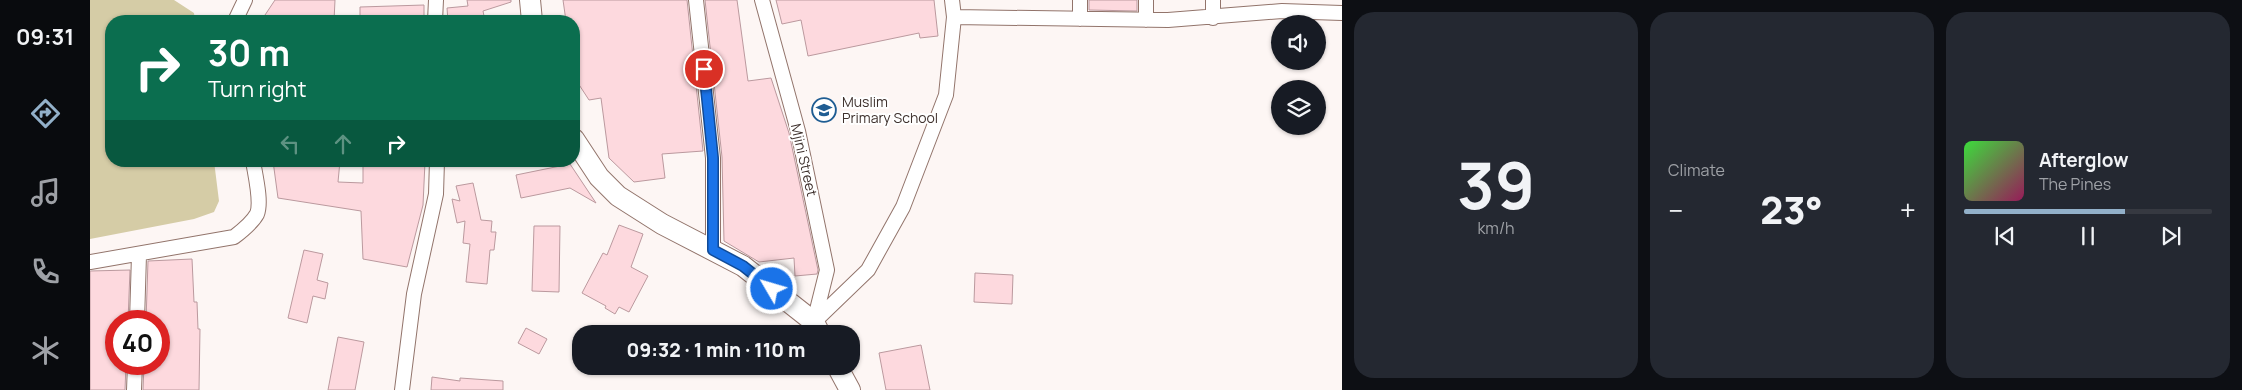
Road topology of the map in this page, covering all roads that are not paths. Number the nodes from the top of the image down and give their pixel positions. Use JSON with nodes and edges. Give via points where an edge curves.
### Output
{"nodes":[{"id":1,"x":245,"y":0,"type":"edge"},
{"id":2,"x":436,"y":0,"type":"edge"},
{"id":3,"x":530,"y":0,"type":"edge"},
{"id":4,"x":696,"y":0,"type":"edge"},
{"id":5,"x":762,"y":0,"type":"edge"},
{"id":6,"x":952,"y":0,"type":"edge"},
{"id":7,"x":1080,"y":0,"type":"edge"},
{"id":8,"x":1146,"y":0,"type":"edge"},
{"id":9,"x":1212,"y":0,"type":"edge"},
{"id":10,"x":1281,"y":6,"type":"edge"},
{"id":11,"x":1342,"y":13,"type":"edge"},
{"id":12,"x":238,"y":15,"type":"edge"},
{"id":13,"x":435,"y":15,"type":"edge"},
{"id":14,"x":531,"y":15,"type":"edge"},
{"id":15,"x":954,"y":17,"type":"junction"},
{"id":16,"x":1213,"y":18,"type":"junction"},
{"id":17,"x":1080,"y":20,"type":"junction"},
{"id":18,"x":1146,"y":20,"type":"junction"},
{"id":19,"x":580,"y":148,"type":"edge"},
{"id":20,"x":254,"y":167,"type":"edge"},
{"id":21,"x":437,"y":167,"type":"edge"},
{"id":22,"x":713,"y":250,"type":"junction"},
{"id":23,"x":139,"y":255,"type":"junction"},
{"id":24,"x":90,"y":262,"type":"edge"},
{"id":25,"x":137,"y":310,"type":"edge"},
{"id":26,"x":813,"y":325,"type":"edge"},
{"id":27,"x":818,"y":325,"type":"edge"},
{"id":28,"x":820,"y":325,"type":"edge"},
{"id":29,"x":135,"y":375,"type":"edge"},
{"id":30,"x":842,"y":375,"type":"edge"},
{"id":31,"x":134,"y":390,"type":"edge"},
{"id":32,"x":402,"y":390,"type":"edge"},
{"id":33,"x":850,"y":390,"type":"edge"}],
"edges":[{"from":1,"to":12,"type":"street"},
{"from":2,"to":13,"type":"street"},
{"from":3,"to":14,"type":"street"},
{"from":4,"to":22,"type":"street","via":[[713,158]]},
{"from":5,"to":27,"type":"street","name":"Mjini Street","via":[[798,131],[827,270]]},
{"from":6,"to":15,"type":"street"},
{"from":7,"to":17,"type":"street"},
{"from":8,"to":18,"type":"street"},
{"from":9,"to":16,"type":"street"},
{"from":10,"to":11,"type":"street"},
{"from":10,"to":16,"type":"street"},
{"from":15,"to":17,"type":"street"},
{"from":15,"to":28,"type":"street","via":[[946,95],[903,207],[868,270]]},
{"from":16,"to":18,"type":"street"},
{"from":17,"to":18,"type":"street"},
{"from":19,"to":22,"type":"street","via":[[599,177],[618,196],[662,224]]},
{"from":20,"to":23,"type":"street","via":[[257,213],[234,237]]},
{"from":21,"to":32,"type":"street","via":[[436,194],[414,294]]},
{"from":22,"to":26,"type":"street","via":[[743,266]]},
{"from":23,"to":24,"type":"street"},
{"from":23,"to":25,"type":"street"},
{"from":29,"to":31,"type":"street"},
{"from":30,"to":33,"type":"street"}]}
